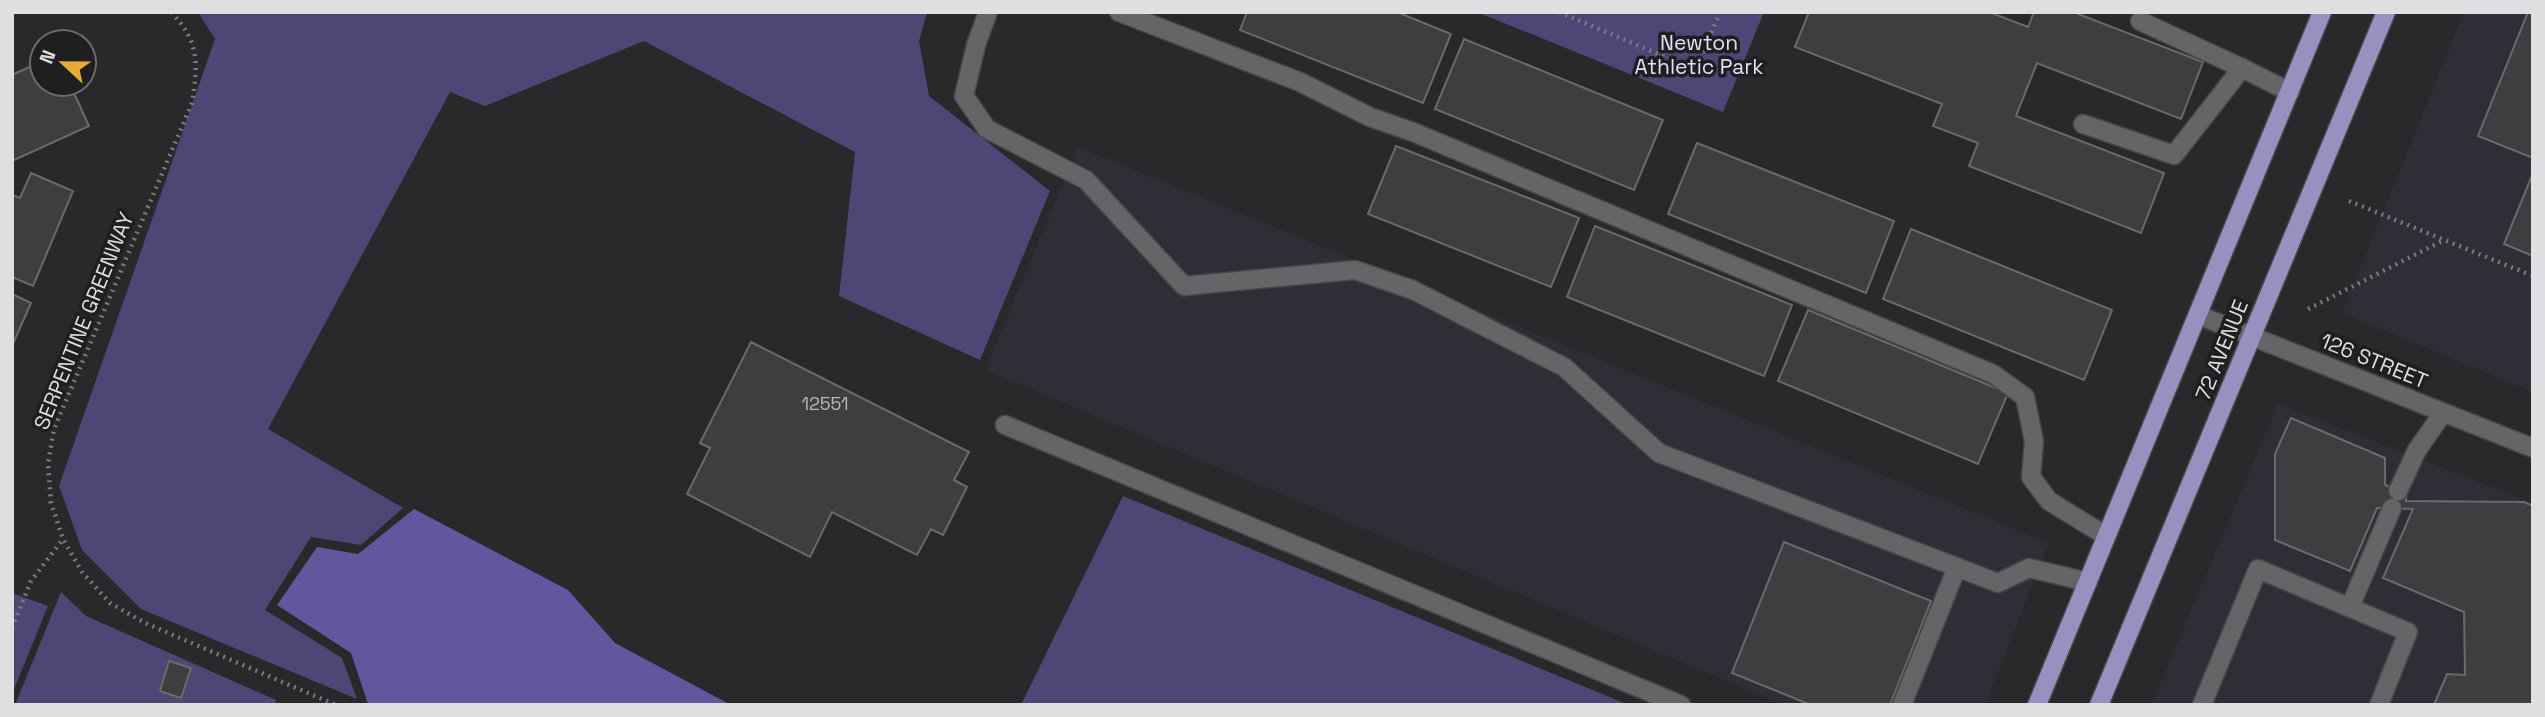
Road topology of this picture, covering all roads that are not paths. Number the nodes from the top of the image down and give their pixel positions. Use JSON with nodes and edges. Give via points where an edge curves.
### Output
{"nodes":[{"id":1,"x":988,"y":12,"type":"edge"},
{"id":2,"x":1119,"y":12,"type":"edge"},
{"id":3,"x":2322,"y":12,"type":"edge"},
{"id":4,"x":2386,"y":12,"type":"edge"},
{"id":5,"x":2140,"y":21,"type":"dead end"},
{"id":6,"x":2242,"y":68,"type":"junction"},
{"id":7,"x":2290,"y":92,"type":"junction"},
{"id":8,"x":2083,"y":124,"type":"dead end"},
{"id":9,"x":2198,"y":315,"type":"junction"},
{"id":10,"x":2252,"y":336,"type":"junction"},
{"id":11,"x":2443,"y":413,"type":"junction"},
{"id":12,"x":1005,"y":425,"type":"dead end"},
{"id":13,"x":2533,"y":448,"type":"edge"},
{"id":14,"x":2398,"y":491,"type":"dead end"},
{"id":15,"x":2392,"y":508,"type":"dead end"},
{"id":16,"x":2106,"y":536,"type":"junction"},
{"id":17,"x":1957,"y":567,"type":"junction"},
{"id":18,"x":2088,"y":582,"type":"junction"},
{"id":19,"x":2350,"y":607,"type":"junction"},
{"id":20,"x":1681,"y":705,"type":"edge"},
{"id":21,"x":1902,"y":705,"type":"edge"},
{"id":22,"x":2038,"y":705,"type":"edge"},
{"id":23,"x":2099,"y":705,"type":"edge"},
{"id":24,"x":2202,"y":705,"type":"edge"},
{"id":25,"x":2379,"y":705,"type":"edge"}],
"edges":[{"from":1,"to":17,"type":"street","via":[[964,96],[987,130],[1086,180],[1184,286],[1355,270],[1413,290],[1564,367],[1659,453]]},
{"from":2,"to":16,"type":"street","via":[[1300,82],[1370,117],[1993,374],[2025,397],[2034,440],[2031,477],[2049,501]]},
{"from":3,"to":7,"type":"main road","name":"72 AVENUE"},
{"from":4,"to":10,"type":"main road","name":"72 AVENUE"},
{"from":5,"to":6,"type":"street"},
{"from":6,"to":7,"type":"street"},
{"from":6,"to":8,"type":"street","via":[[2174,155]]},
{"from":7,"to":9,"type":"main road","name":"72 AVENUE"},
{"from":9,"to":10,"type":"street","name":"126 STREET"},
{"from":9,"to":16,"type":"main road","name":"72 AVENUE"},
{"from":10,"to":11,"type":"street","name":"126 STREET"},
{"from":10,"to":23,"type":"main road","name":"72 AVENUE"},
{"from":11,"to":13,"type":"street","name":"126 STREET"},
{"from":11,"to":14,"type":"street","via":[[2417,450]]},
{"from":12,"to":20,"type":"street"},
{"from":15,"to":19,"type":"street"},
{"from":16,"to":18,"type":"main road","name":"72 AVENUE"},
{"from":17,"to":18,"type":"street","via":[[1998,583],[2029,568]]},
{"from":17,"to":21,"type":"street"},
{"from":18,"to":22,"type":"main road","name":"72 AVENUE"},
{"from":19,"to":24,"type":"street","via":[[2258,569]]},
{"from":19,"to":25,"type":"street","via":[[2408,632]]}]}
